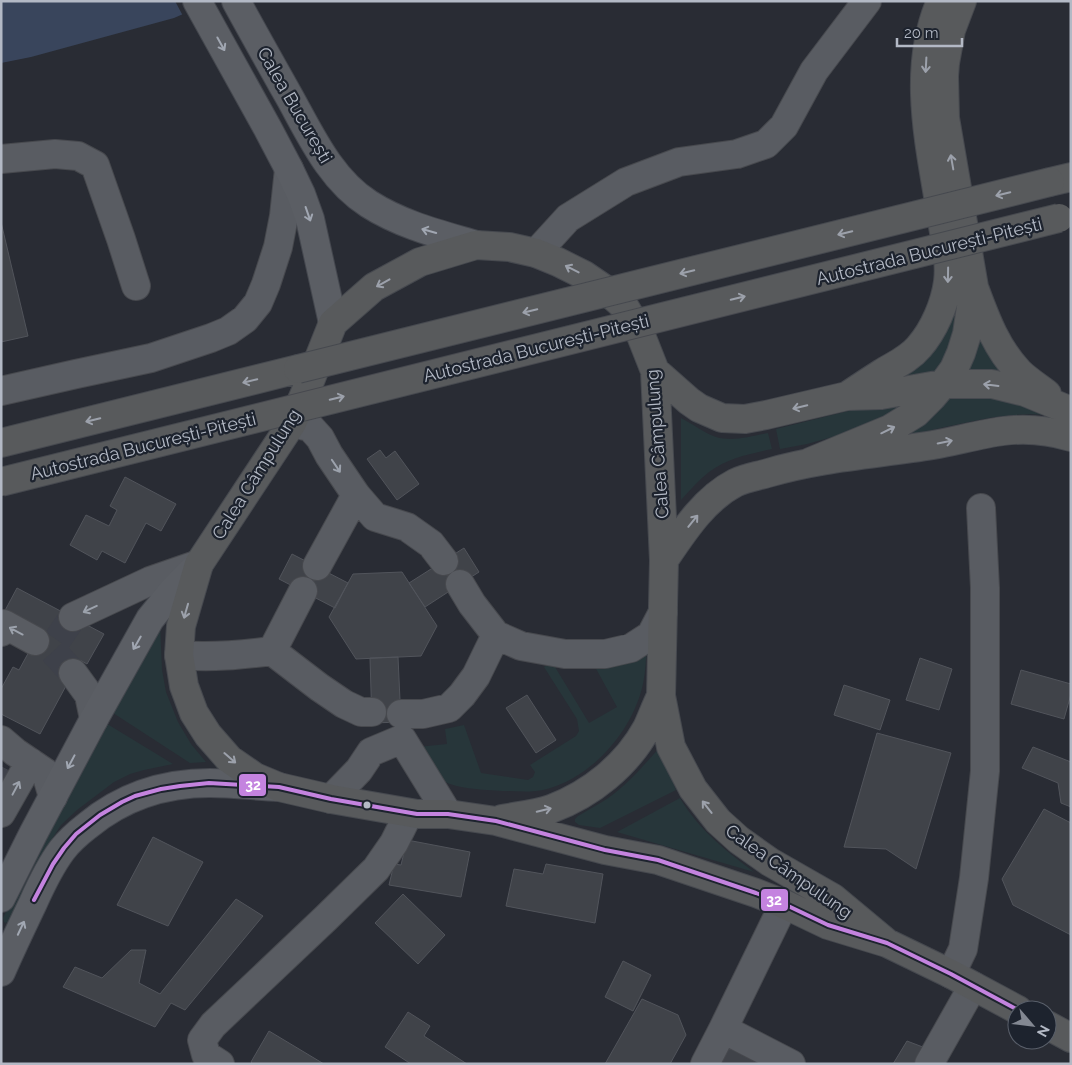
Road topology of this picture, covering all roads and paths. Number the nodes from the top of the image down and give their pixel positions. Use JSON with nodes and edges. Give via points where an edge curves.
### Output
{"nodes":[{"id":1,"x":197,"y":1,"type":"edge"},
{"id":2,"x":236,"y":1,"type":"edge"},
{"id":3,"x":867,"y":1,"type":"edge"},
{"id":4,"x":941,"y":1,"type":"edge"},
{"id":5,"x":962,"y":1,"type":"edge"},
{"id":6,"x":1,"y":159,"type":"edge"},
{"id":7,"x":289,"y":169,"type":"junction"},
{"id":8,"x":1060,"y":179,"type":"edge"},
{"id":9,"x":1065,"y":217,"type":"edge"},
{"id":10,"x":476,"y":244,"type":"junction"},
{"id":11,"x":536,"y":253,"type":"junction"},
{"id":12,"x":136,"y":286,"type":"dead end"},
{"id":13,"x":974,"y":287,"type":"junction"},
{"id":14,"x":333,"y":323,"type":"junction"},
{"id":15,"x":655,"y":371,"type":"junction"},
{"id":16,"x":943,"y":384,"type":"junction"},
{"id":17,"x":1,"y":391,"type":"edge"},
{"id":18,"x":847,"y":396,"type":"junction"},
{"id":19,"x":1071,"y":410,"type":"edge"},
{"id":20,"x":292,"y":423,"type":"junction"},
{"id":21,"x":1071,"y":437,"type":"edge"},
{"id":22,"x":1,"y":443,"type":"edge"},
{"id":23,"x":810,"y":462,"type":"junction"},
{"id":24,"x":1,"y":482,"type":"edge"},
{"id":25,"x":356,"y":495,"type":"junction"},
{"id":26,"x":981,"y":508,"type":"dead end"},
{"id":27,"x":664,"y":560,"type":"junction"},
{"id":28,"x":444,"y":561,"type":"dead end"},
{"id":29,"x":199,"y":564,"type":"junction"},
{"id":30,"x":317,"y":566,"type":"dead end"},
{"id":31,"x":460,"y":584,"type":"dead end"},
{"id":32,"x":303,"y":591,"type":"dead end"},
{"id":33,"x":663,"y":612,"type":"junction"},
{"id":34,"x":72,"y":617,"type":"tunnel mouth"},
{"id":35,"x":1,"y":632,"type":"edge"},
{"id":36,"x":496,"y":635,"type":"junction"},
{"id":37,"x":35,"y":641,"type":"dead end"},
{"id":38,"x":272,"y":651,"type":"junction"},
{"id":39,"x":179,"y":655,"type":"junction"},
{"id":40,"x":73,"y":672,"type":"tunnel mouth"},
{"id":41,"x":661,"y":696,"type":"junction"},
{"id":42,"x":372,"y":712,"type":"dead end"},
{"id":43,"x":94,"y":719,"type":"junction"},
{"id":44,"x":401,"y":722,"type":"junction"},
{"id":45,"x":13,"y":756,"type":"edge"},
{"id":46,"x":279,"y":787,"type":"junction"},
{"id":47,"x":53,"y":797,"type":"junction"},
{"id":48,"x":331,"y":799,"type":"junction"},
{"id":49,"x":1,"y":813,"type":"edge"},
{"id":50,"x":409,"y":813,"type":"junction"},
{"id":51,"x":448,"y":814,"type":"junction"},
{"id":52,"x":496,"y":820,"type":"junction"},
{"id":53,"x":1,"y":898,"type":"edge"},
{"id":54,"x":784,"y":904,"type":"junction"},
{"id":55,"x":887,"y":942,"type":"junction"},
{"id":56,"x":1,"y":972,"type":"edge"},
{"id":57,"x":962,"y":980,"type":"junction"},
{"id":58,"x":1007,"y":1004,"type":"edge"},
{"id":59,"x":723,"y":1029,"type":"junction"},
{"id":60,"x":1057,"y":1030,"type":"edge"},
{"id":61,"x":1071,"y":1038,"type":"edge"},
{"id":62,"x":220,"y":1064,"type":"edge"},
{"id":63,"x":705,"y":1064,"type":"edge"},
{"id":64,"x":791,"y":1064,"type":"edge"},
{"id":65,"x":929,"y":1064,"type":"edge"}],
"edges":[{"from":1,"to":7,"type":"main road","name":"Calea București","one_way":true},
{"from":10,"to":2,"type":"main road","name":"Calea București","one_way":true,"via":[[390,216],[344,184],[317,148]]},
{"from":3,"to":11,"type":"street","via":[[814,71],[784,126],[766,144],[737,154],[679,162],[626,182],[568,218]]},
{"from":4,"to":18,"type":"highway","one_way":true,"via":[[926,57],[925,95],[948,258],[943,304],[920,347]]},
{"from":13,"to":5,"type":"highway","one_way":true,"via":[[945,118],[945,63],[951,30]]},
{"from":6,"to":12,"type":"street","via":[[55,154],[78,156],[95,165]]},
{"from":7,"to":14,"type":"main road","name":"Calea București","one_way":true,"via":[[310,219]]},
{"from":7,"to":17,"type":"street","via":[[278,248],[258,303],[245,319],[228,331],[151,358]]},
{"from":8,"to":22,"type":"highway","one_way":true,"bridge":true},
{"from":24,"to":9,"type":"highway","name":"Autostrada București-Pitești","one_way":true,"bridge":true},
{"from":10,"to":11,"type":"highway","name":"Calea Câmpulung"},
{"from":10,"to":14,"type":"highway","name":"Calea Câmpulung","one_way":true,"via":[[420,262],[374,287]]},
{"from":15,"to":11,"type":"highway","name":"Calea Câmpulung","one_way":true,"via":[[640,333],[624,306],[584,275]]},
{"from":13,"to":16,"type":"highway","via":[[961,353]]},
{"from":13,"to":19,"type":"highway","via":[[997,344],[1011,363],[1030,382]]},
{"from":14,"to":20,"type":"highway","name":"Calea Câmpulung"},
{"from":18,"to":15,"type":"highway","one_way":true,"via":[[745,419],[722,418],[689,402]]},
{"from":15,"to":27,"type":"highway","name":"Calea Câmpulung"},
{"from":16,"to":18,"type":"highway","via":[[881,395]]},
{"from":19,"to":16,"type":"highway","one_way":true,"via":[[1025,392],[992,384]]},
{"from":23,"to":16,"type":"highway","one_way":true,"via":[[890,429],[916,413]]},
{"from":20,"to":25,"type":"street","one_way":true,"via":[[310,427],[320,438]]},
{"from":20,"to":29,"type":"highway","name":"Calea Câmpulung"},
{"from":23,"to":21,"type":"highway","one_way":true,"via":[[933,445],[1004,430],[1042,430]]},
{"from":27,"to":23,"type":"highway","one_way":true,"via":[[705,507],[736,482]]},
{"from":25,"to":28,"type":"street","via":[[375,517],[406,528],[430,544]]},
{"from":25,"to":30,"type":"street"},
{"from":26,"to":57,"type":"street","via":[[985,588],[985,771],[974,878],[962,949]]},
{"from":27,"to":33,"type":"highway","name":"Calea Câmpulung"},
{"from":29,"to":34,"type":"street","one_way":true,"via":[[150,581]]},
{"from":29,"to":39,"type":"highway","name":"Calea Câmpulung","one_way":true,"via":[[181,626]]},
{"from":29,"to":43,"type":"main road","one_way":true,"via":[[150,619]]},
{"from":31,"to":36,"type":"street"},
{"from":32,"to":38,"type":"street"},
{"from":33,"to":36,"type":"street","via":[[651,635],[631,648],[605,654],[565,654],[521,646]]},
{"from":33,"to":41,"type":"highway","name":"Calea Câmpulung"},
{"from":37,"to":35,"type":"street","one_way":true,"via":[[4,624]]},
{"from":36,"to":44,"type":"street","via":[[476,676],[449,708]]},
{"from":38,"to":39,"type":"street","via":[[238,656]]},
{"from":38,"to":42,"type":"street","via":[[344,704],[361,712]]},
{"from":39,"to":46,"type":"highway","name":"Calea Câmpulung","one_way":true,"via":[[184,686],[194,713],[208,735],[229,759],[255,777]]},
{"from":40,"to":43,"type":"street","via":[[89,695]]},
{"from":52,"to":41,"type":"highway","one_way":true,"via":[[550,809],[577,798],[605,778],[639,740]]},
{"from":55,"to":41,"type":"highway","name":"Calea Câmpulung","one_way":true,"via":[[832,898],[770,862],[718,821],[693,789],[671,747]]},
{"from":43,"to":47,"type":"main road","one_way":true},
{"from":44,"to":48,"type":"street"},
{"from":44,"to":51,"type":"street"},
{"from":45,"to":47,"type":"street","via":[[46,774]]},
{"from":49,"to":45,"type":"street","one_way":true},
{"from":46,"to":48,"type":"highway","name":"Calea Câmpulung"},
{"from":56,"to":46,"type":"main road","one_way":true,"via":[[53,864],[76,834],[109,809],[161,788],[209,783]]},
{"from":47,"to":53,"type":"main road"},
{"from":48,"to":50,"type":"highway","name":"Calea Câmpulung"},
{"from":50,"to":51,"type":"highway","name":"Calea Câmpulung"},
{"from":50,"to":62,"type":"street","via":[[376,869],[212,1025],[202,1040],[206,1056]]},
{"from":51,"to":52,"type":"highway","name":"Calea Câmpulung"},
{"from":52,"to":54,"type":"highway","name":"Calea Câmpulung","via":[[605,850],[658,860]]},
{"from":54,"to":55,"type":"highway","name":"Calea Câmpulung","via":[[828,925]]},
{"from":54,"to":59,"type":"street"},
{"from":55,"to":57,"type":"highway","name":"Calea Câmpulung"},
{"from":57,"to":58,"type":"highway","name":"Calea Câmpulung"},
{"from":57,"to":65,"type":"street"},
{"from":59,"to":63,"type":"street"},
{"from":59,"to":64,"type":"street"},
{"from":60,"to":61,"type":"highway"}]}
